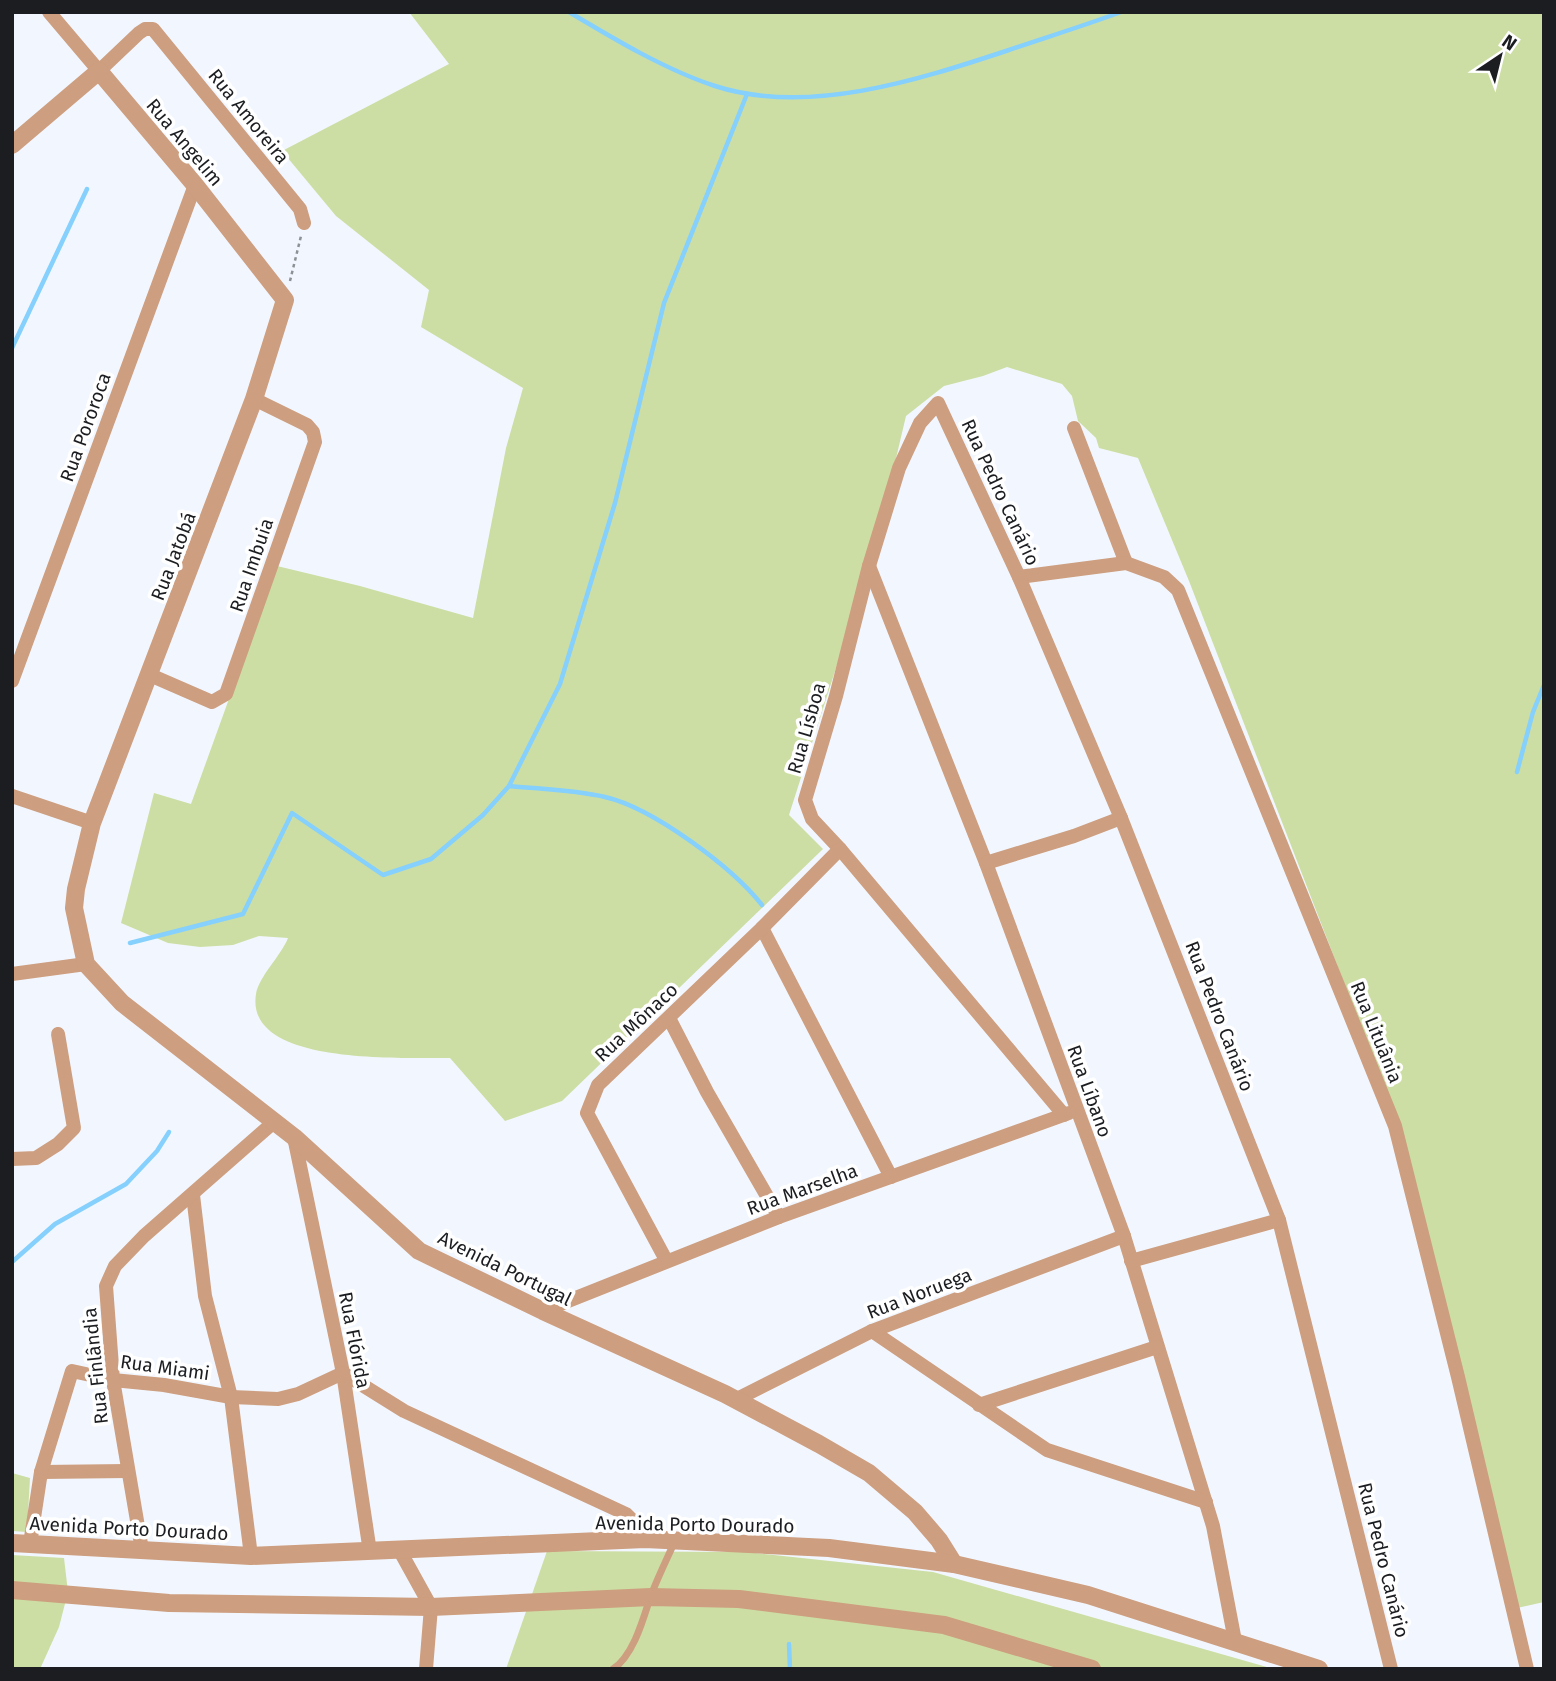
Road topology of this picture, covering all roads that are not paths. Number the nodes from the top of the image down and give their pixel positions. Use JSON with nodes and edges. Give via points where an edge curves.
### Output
{"nodes":[{"id":1,"x":49,"y":12,"type":"edge"},
{"id":2,"x":99,"y":71,"type":"junction"},
{"id":3,"x":12,"y":145,"type":"edge"},
{"id":4,"x":195,"y":185,"type":"junction"},
{"id":5,"x":304,"y":223,"type":"road end"},
{"id":6,"x":285,"y":300,"type":"joint"},
{"id":7,"x":254,"y":399,"type":"junction"},
{"id":8,"x":938,"y":403,"type":"joint"},
{"id":9,"x":1074,"y":428,"type":"dead end"},
{"id":10,"x":1126,"y":563,"type":"junction"},
{"id":11,"x":869,"y":566,"type":"junction"},
{"id":12,"x":1019,"y":577,"type":"junction"},
{"id":13,"x":150,"y":675,"type":"junction"},
{"id":14,"x":12,"y":681,"type":"edge"},
{"id":15,"x":12,"y":796,"type":"edge"},
{"id":16,"x":1121,"y":818,"type":"junction"},
{"id":17,"x":92,"y":824,"type":"junction"},
{"id":18,"x":840,"y":849,"type":"junction"},
{"id":19,"x":986,"y":863,"type":"junction"},
{"id":20,"x":762,"y":929,"type":"junction"},
{"id":21,"x":86,"y":964,"type":"junction"},
{"id":22,"x":12,"y":974,"type":"edge"},
{"id":23,"x":669,"y":1018,"type":"junction"},
{"id":24,"x":58,"y":1034,"type":"dead end"},
{"id":25,"x":1070,"y":1112,"type":"junction"},
{"id":26,"x":274,"y":1122,"type":"junction"},
{"id":27,"x":294,"y":1137,"type":"junction"},
{"id":28,"x":12,"y":1159,"type":"edge"},
{"id":29,"x":891,"y":1177,"type":"junction"},
{"id":30,"x":193,"y":1195,"type":"junction"},
{"id":31,"x":779,"y":1217,"type":"junction"},
{"id":32,"x":1279,"y":1220,"type":"junction"},
{"id":33,"x":1124,"y":1236,"type":"junction"},
{"id":34,"x":666,"y":1260,"type":"junction"},
{"id":35,"x":1131,"y":1261,"type":"junction"},
{"id":36,"x":543,"y":1311,"type":"junction"},
{"id":37,"x":872,"y":1331,"type":"junction"},
{"id":38,"x":1157,"y":1347,"type":"junction"},
{"id":39,"x":343,"y":1373,"type":"junction"},
{"id":40,"x":114,"y":1380,"type":"junction"},
{"id":41,"x":231,"y":1397,"type":"junction"},
{"id":42,"x":735,"y":1400,"type":"junction"},
{"id":43,"x":979,"y":1405,"type":"junction"},
{"id":44,"x":128,"y":1471,"type":"junction"},
{"id":45,"x":41,"y":1472,"type":"junction"},
{"id":46,"x":1206,"y":1502,"type":"junction"},
{"id":47,"x":645,"y":1539,"type":"junction"},
{"id":48,"x":675,"y":1541,"type":"junction"},
{"id":49,"x":21,"y":1544,"type":"edge"},
{"id":50,"x":142,"y":1550,"type":"junction"},
{"id":51,"x":400,"y":1551,"type":"junction"},
{"id":52,"x":370,"y":1552,"type":"junction"},
{"id":53,"x":251,"y":1556,"type":"junction"},
{"id":54,"x":954,"y":1564,"type":"junction"},
{"id":55,"x":12,"y":1590,"type":"edge"},
{"id":56,"x":651,"y":1597,"type":"junction"},
{"id":57,"x":431,"y":1606,"type":"junction"},
{"id":58,"x":1235,"y":1642,"type":"junction"},
{"id":59,"x":1284,"y":1663,"type":"edge"},
{"id":60,"x":426,"y":1669,"type":"edge"},
{"id":61,"x":612,"y":1669,"type":"edge"},
{"id":62,"x":1092,"y":1669,"type":"edge"},
{"id":63,"x":1319,"y":1669,"type":"edge"},
{"id":64,"x":1391,"y":1669,"type":"edge"},
{"id":65,"x":1527,"y":1669,"type":"edge"}],
"edges":[{"from":1,"to":2,"type":"street","name":"Rua Angelim"},
{"from":2,"to":3,"type":"street"},
{"from":2,"to":4,"type":"street","name":"Rua Angelim"},
{"from":2,"to":5,"type":"street","name":"Rua Amoreira","via":[[145,29],[153,29],[300,209]]},
{"from":4,"to":6,"type":"street","name":"Rua Angelim"},
{"from":4,"to":14,"type":"street","name":"Rua Pororoca"},
{"from":6,"to":7,"type":"street","name":"Rua Jatobá"},
{"from":7,"to":13,"type":"street","name":"Rua Jatobá"},
{"from":7,"to":13,"type":"street","name":"Rua Imbuia","via":[[307,425],[315,442],[226,694],[212,702]]},
{"from":8,"to":11,"type":"street","name":"Rua Lísboa","via":[[920,423],[899,468]]},
{"from":8,"to":12,"type":"street","name":"Rua Pedro Canário"},
{"from":9,"to":10,"type":"street"},
{"from":10,"to":12,"type":"street","name":"Rua Lituânia"},
{"from":10,"to":65,"type":"street","name":"Rua Lituânia","via":[[1164,577],[1178,590],[1395,1126]]},
{"from":11,"to":18,"type":"street","name":"Rua Lísboa","via":[[805,800],[812,819]]},
{"from":11,"to":19,"type":"street","name":"Rua Líbano"},
{"from":12,"to":16,"type":"street","name":"Rua Pedro Canário"},
{"from":13,"to":17,"type":"street","name":"Rua Jatobá"},
{"from":15,"to":17,"type":"street"},
{"from":16,"to":19,"type":"street"},
{"from":16,"to":32,"type":"street","name":"Rua Pedro Canário"},
{"from":17,"to":21,"type":"street","via":[[74,908]]},
{"from":18,"to":20,"type":"street","name":"Rua Mônaco"},
{"from":18,"to":25,"type":"street","name":"Rua Lísboa"},
{"from":19,"to":25,"type":"street","name":"Rua Líbano"},
{"from":20,"to":23,"type":"street","name":"Rua Mônaco"},
{"from":20,"to":29,"type":"street"},
{"from":21,"to":22,"type":"street"},
{"from":21,"to":26,"type":"street","name":"Avenida Portugal","via":[[122,1003]]},
{"from":23,"to":31,"type":"street"},
{"from":23,"to":34,"type":"street","name":"Rua Mônaco","via":[[598,1085],[587,1113]]},
{"from":24,"to":28,"type":"street","via":[[74,1128],[36,1158]]},
{"from":25,"to":29,"type":"street","name":"Rua Marselha"},
{"from":25,"to":33,"type":"street","name":"Rua Líbano"},
{"from":26,"to":27,"type":"street","name":"Avenida Portugal"},
{"from":26,"to":30,"type":"street","name":"Rua Finlândia"},
{"from":27,"to":36,"type":"street","name":"Avenida Portugal","via":[[419,1251]]},
{"from":27,"to":39,"type":"street","name":"Rua Flórida"},
{"from":29,"to":31,"type":"street","name":"Rua Marselha"},
{"from":30,"to":40,"type":"street","name":"Rua Finlândia","via":[[115,1266],[106,1286]]},
{"from":30,"to":41,"type":"street","via":[[205,1297]]},
{"from":31,"to":34,"type":"street","name":"Rua Marselha"},
{"from":32,"to":35,"type":"street"},
{"from":32,"to":64,"type":"street","name":"Rua Pedro Canário"},
{"from":33,"to":35,"type":"street","name":"Rua Líbano"},
{"from":33,"to":37,"type":"street","name":"Rua Noruega"},
{"from":34,"to":36,"type":"street","name":"Rua Marselha"},
{"from":35,"to":38,"type":"street","name":"Rua Líbano"},
{"from":36,"to":42,"type":"street","name":"Avenida Portugal"},
{"from":37,"to":42,"type":"street","name":"Rua Noruega"},
{"from":37,"to":43,"type":"street"},
{"from":38,"to":43,"type":"street"},
{"from":38,"to":46,"type":"street","name":"Rua Líbano"},
{"from":39,"to":41,"type":"street","name":"Rua Miami","via":[[278,1399]]},
{"from":39,"to":47,"type":"street","via":[[404,1411],[626,1514]]},
{"from":39,"to":52,"type":"street","name":"Rua Flórida"},
{"from":40,"to":41,"type":"street","name":"Rua Miami"},
{"from":40,"to":44,"type":"street","name":"Rua Finlândia"},
{"from":40,"to":45,"type":"street","name":"Rua Miami","via":[[72,1371]]},
{"from":41,"to":53,"type":"street"},
{"from":42,"to":54,"type":"street","name":"Avenida Portugal","via":[[869,1473],[915,1512]]},
{"from":43,"to":46,"type":"street","via":[[1047,1450]]},
{"from":44,"to":45,"type":"street"},
{"from":44,"to":50,"type":"street","name":"Rua Finlândia"},
{"from":45,"to":49,"type":"street","name":"Rua Miami"},
{"from":46,"to":58,"type":"street","name":"Rua Líbano"},
{"from":47,"to":48,"type":"street","name":"Avenida Porto Dourado"},
{"from":47,"to":51,"type":"street","name":"Avenida Porto Dourado"},
{"from":48,"to":54,"type":"street","name":"Avenida Porto Dourado","via":[[829,1548]]},
{"from":48,"to":56,"type":"lane"},
{"from":49,"to":50,"type":"street","name":"Avenida Porto Dourado"},
{"from":50,"to":53,"type":"street","name":"Avenida Porto Dourado"},
{"from":51,"to":52,"type":"street","name":"Avenida Porto Dourado"},
{"from":51,"to":57,"type":"street"},
{"from":52,"to":53,"type":"street","name":"Avenida Porto Dourado"},
{"from":54,"to":58,"type":"street","name":"Avenida Porto Dourado","via":[[1088,1595]]},
{"from":55,"to":57,"type":"street","via":[[169,1603]]},
{"from":56,"to":57,"type":"street"},
{"from":56,"to":61,"type":"lane","via":[[628,1653]]},
{"from":56,"to":62,"type":"street","via":[[739,1599],[944,1625]]},
{"from":57,"to":60,"type":"street"},
{"from":58,"to":59,"type":"street","name":"Avenida Porto Dourado"},
{"from":59,"to":63,"type":"street","name":"Avenida Porto Dourado"}]}
